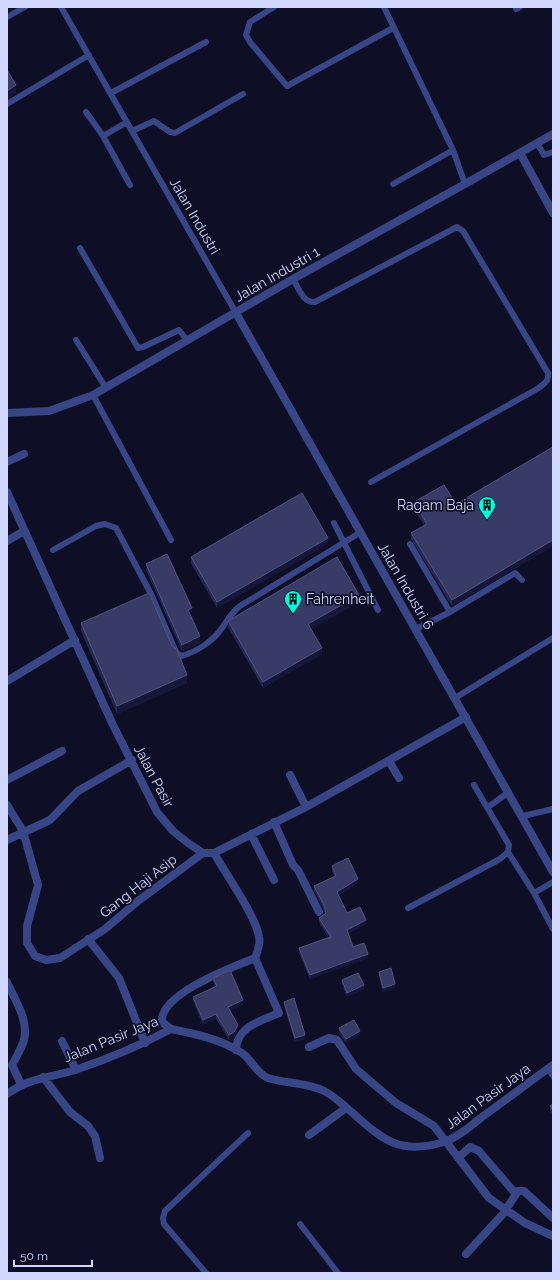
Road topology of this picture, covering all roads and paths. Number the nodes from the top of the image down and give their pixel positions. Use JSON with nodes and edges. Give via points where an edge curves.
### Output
{"nodes":[{"id":1,"x":25,"y":7,"type":"edge"},
{"id":2,"x":61,"y":7,"type":"edge"},
{"id":3,"x":274,"y":7,"type":"edge"},
{"id":4,"x":384,"y":7,"type":"edge"},
{"id":5,"x":7,"y":17,"type":"edge"},
{"id":6,"x":393,"y":28,"type":"junction"},
{"id":7,"x":206,"y":42,"type":"dead end"},
{"id":8,"x":89,"y":55,"type":"junction"},
{"id":9,"x":111,"y":93,"type":"junction"},
{"id":10,"x":243,"y":94,"type":"dead end"},
{"id":11,"x":7,"y":104,"type":"edge"},
{"id":12,"x":86,"y":112,"type":"dead end"},
{"id":13,"x":127,"y":122,"type":"junction"},
{"id":14,"x":132,"y":131,"type":"junction"},
{"id":15,"x":553,"y":134,"type":"edge"},
{"id":16,"x":103,"y":136,"type":"junction"},
{"id":17,"x":537,"y":143,"type":"junction"},
{"id":18,"x":452,"y":150,"type":"junction"},
{"id":19,"x":553,"y":152,"type":"edge"},
{"id":20,"x":520,"y":153,"type":"junction"},
{"id":21,"x":393,"y":184,"type":"dead end"},
{"id":22,"x":465,"y":184,"type":"junction"},
{"id":23,"x":130,"y":185,"type":"dead end"},
{"id":24,"x":553,"y":212,"type":"edge"},
{"id":25,"x":80,"y":248,"type":"dead end"},
{"id":26,"x":293,"y":279,"type":"junction"},
{"id":27,"x":236,"y":312,"type":"junction"},
{"id":28,"x":76,"y":340,"type":"dead end"},
{"id":29,"x":187,"y":340,"type":"junction"},
{"id":30,"x":106,"y":388,"type":"junction"},
{"id":31,"x":93,"y":395,"type":"junction"},
{"id":32,"x":7,"y":413,"type":"edge"},
{"id":33,"x":24,"y":454,"type":"dead end"},
{"id":34,"x":7,"y":462,"type":"edge"},
{"id":35,"x":371,"y":482,"type":"dead end"},
{"id":36,"x":7,"y":492,"type":"edge"},
{"id":37,"x":334,"y":523,"type":"dead end"},
{"id":38,"x":24,"y":531,"type":"junction"},
{"id":39,"x":361,"y":532,"type":"junction"},
{"id":40,"x":171,"y":540,"type":"dead end"},
{"id":41,"x":7,"y":541,"type":"edge"},
{"id":42,"x":344,"y":543,"type":"junction"},
{"id":43,"x":410,"y":544,"type":"dead end"},
{"id":44,"x":53,"y":550,"type":"dead end"},
{"id":45,"x":522,"y":580,"type":"dead end"},
{"id":46,"x":378,"y":610,"type":"dead end"},
{"id":47,"x":450,"y":612,"type":"junction"},
{"id":48,"x":416,"y":629,"type":"junction"},
{"id":49,"x":553,"y":638,"type":"edge"},
{"id":50,"x":74,"y":640,"type":"junction"},
{"id":51,"x":7,"y":680,"type":"edge"},
{"id":52,"x":455,"y":698,"type":"junction"},
{"id":53,"x":466,"y":717,"type":"junction"},
{"id":54,"x":62,"y":751,"type":"dead end"},
{"id":55,"x":132,"y":760,"type":"junction"},
{"id":56,"x":389,"y":761,"type":"junction"},
{"id":57,"x":290,"y":775,"type":"dead end"},
{"id":58,"x":399,"y":778,"type":"dead end"},
{"id":59,"x":7,"y":780,"type":"edge"},
{"id":60,"x":474,"y":785,"type":"dead end"},
{"id":61,"x":509,"y":792,"type":"junction"},
{"id":62,"x":7,"y":806,"type":"edge"},
{"id":63,"x":306,"y":807,"type":"junction"},
{"id":64,"x":488,"y":808,"type":"junction"},
{"id":65,"x":553,"y":809,"type":"edge"},
{"id":66,"x":523,"y":816,"type":"junction"},
{"id":67,"x":274,"y":822,"type":"junction"},
{"id":68,"x":23,"y":831,"type":"junction"},
{"id":69,"x":251,"y":834,"type":"junction"},
{"id":70,"x":7,"y":840,"type":"edge"},
{"id":71,"x":508,"y":852,"type":"junction"},
{"id":72,"x":203,"y":853,"type":"junction"},
{"id":73,"x":214,"y":853,"type":"junction"},
{"id":74,"x":553,"y":872,"type":"edge"},
{"id":75,"x":274,"y":880,"type":"dead end"},
{"id":76,"x":553,"y":882,"type":"edge"},
{"id":77,"x":534,"y":893,"type":"junction"},
{"id":78,"x":408,"y":908,"type":"dead end"},
{"id":79,"x":319,"y":912,"type":"dead end"},
{"id":80,"x":553,"y":930,"type":"edge"},
{"id":81,"x":88,"y":939,"type":"junction"},
{"id":82,"x":255,"y":958,"type":"junction"},
{"id":83,"x":7,"y":982,"type":"edge"},
{"id":84,"x":171,"y":1028,"type":"junction"},
{"id":85,"x":62,"y":1041,"type":"dead end"},
{"id":86,"x":144,"y":1043,"type":"junction"},
{"id":87,"x":309,"y":1047,"type":"dead end"},
{"id":88,"x":236,"y":1050,"type":"junction"},
{"id":89,"x":10,"y":1065,"type":"edge"},
{"id":90,"x":76,"y":1070,"type":"junction"},
{"id":91,"x":551,"y":1070,"type":"edge"},
{"id":92,"x":43,"y":1077,"type":"junction"},
{"id":93,"x":21,"y":1084,"type":"junction"},
{"id":94,"x":7,"y":1094,"type":"edge"},
{"id":95,"x":346,"y":1108,"type":"junction"},
{"id":96,"x":248,"y":1133,"type":"dead end"},
{"id":97,"x":309,"y":1135,"type":"dead end"},
{"id":98,"x":446,"y":1142,"type":"junction"},
{"id":99,"x":100,"y":1158,"type":"dead end"},
{"id":100,"x":458,"y":1158,"type":"junction"},
{"id":101,"x":515,"y":1193,"type":"junction"},
{"id":102,"x":505,"y":1211,"type":"junction"},
{"id":103,"x":553,"y":1218,"type":"edge"},
{"id":104,"x":300,"y":1224,"type":"dead end"},
{"id":105,"x":553,"y":1236,"type":"edge"},
{"id":106,"x":466,"y":1254,"type":"dead end"},
{"id":107,"x":206,"y":1273,"type":"edge"},
{"id":108,"x":338,"y":1273,"type":"edge"}],
"edges":[{"from":1,"to":5,"type":"lane"},
{"from":2,"to":8,"type":"lane","name":"Jalan Industri"},
{"from":3,"to":6,"type":"lane","via":[[250,22],[246,35],[288,86]]},
{"from":4,"to":6,"type":"lane"},
{"from":6,"to":18,"type":"lane"},
{"from":7,"to":9,"type":"lane"},
{"from":8,"to":9,"type":"lane","name":"Jalan Industri"},
{"from":8,"to":11,"type":"lane"},
{"from":9,"to":13,"type":"lane","name":"Jalan Industri"},
{"from":10,"to":14,"type":"lane","via":[[175,132],[170,132],[154,120]]},
{"from":12,"to":16,"type":"lane"},
{"from":13,"to":14,"type":"lane","name":"Jalan Industri"},
{"from":13,"to":16,"type":"lane"},
{"from":14,"to":27,"type":"lane","name":"Jalan Industri"},
{"from":15,"to":17,"type":"street","name":"Jalan Industri 1"},
{"from":16,"to":23,"type":"lane"},
{"from":17,"to":19,"type":"lane","via":[[544,155]]},
{"from":17,"to":20,"type":"street","name":"Jalan Industri 1"},
{"from":18,"to":21,"type":"lane"},
{"from":18,"to":22,"type":"lane"},
{"from":20,"to":22,"type":"street","name":"Jalan Industri 1"},
{"from":20,"to":24,"type":"street"},
{"from":22,"to":26,"type":"street","name":"Jalan Industri 1"},
{"from":25,"to":29,"type":"lane","via":[[138,348],[179,330]]},
{"from":26,"to":27,"type":"street","name":"Jalan Industri 1"},
{"from":26,"to":35,"type":"lane","via":[[306,300],[315,302],[457,227],[463,231],[548,373],[549,378],[537,389]]},
{"from":27,"to":29,"type":"street","name":"Jalan Industri 1"},
{"from":27,"to":39,"type":"street","name":"Jalan Industri 6"},
{"from":28,"to":30,"type":"lane"},
{"from":29,"to":30,"type":"street","name":"Jalan Industri 1"},
{"from":30,"to":31,"type":"street","name":"Jalan Industri 1"},
{"from":31,"to":32,"type":"street","name":"Jalan Industri 1","via":[[49,411]]},
{"from":31,"to":40,"type":"lane"},
{"from":33,"to":34,"type":"street"},
{"from":36,"to":38,"type":"street","name":"Jalan Pasir"},
{"from":37,"to":42,"type":"lane"},
{"from":38,"to":41,"type":"street"},
{"from":38,"to":50,"type":"street","name":"Jalan Pasir"},
{"from":39,"to":42,"type":"lane"},
{"from":39,"to":48,"type":"street","name":"Jalan Industri 6"},
{"from":42,"to":44,"type":"lane","via":[[240,606],[231,613],[222,629],[210,641],[181,656],[176,652],[151,594],[116,528],[105,524],[96,526]]},
{"from":42,"to":46,"type":"lane"},
{"from":43,"to":47,"type":"lane"},
{"from":45,"to":47,"type":"lane","via":[[515,573]]},
{"from":47,"to":48,"type":"lane"},
{"from":48,"to":52,"type":"street","name":"Jalan Industri 6"},
{"from":49,"to":52,"type":"lane"},
{"from":50,"to":51,"type":"street"},
{"from":50,"to":55,"type":"street","name":"Jalan Pasir","via":[[112,725]]},
{"from":52,"to":53,"type":"street","name":"Jalan Industri 6"},
{"from":53,"to":56,"type":"street"},
{"from":53,"to":61,"type":"street","name":"Jalan Industri 6"},
{"from":54,"to":59,"type":"street"},
{"from":55,"to":68,"type":"street","via":[[78,790],[50,820]]},
{"from":55,"to":72,"type":"street","name":"Jalan Pasir","via":[[157,812],[173,831]]},
{"from":56,"to":58,"type":"street"},
{"from":56,"to":63,"type":"street"},
{"from":57,"to":63,"type":"street"},
{"from":60,"to":64,"type":"lane"},
{"from":61,"to":64,"type":"lane"},
{"from":61,"to":66,"type":"street","name":"Jalan Industri 6"},
{"from":62,"to":68,"type":"street","name":"Gang Haji Asip"},
{"from":63,"to":67,"type":"street"},
{"from":64,"to":71,"type":"lane","via":[[509,845]]},
{"from":65,"to":66,"type":"lane"},
{"from":66,"to":74,"type":"street","name":"Jalan Industri 6"},
{"from":67,"to":69,"type":"street"},
{"from":67,"to":79,"type":"street"},
{"from":68,"to":70,"type":"street"},
{"from":68,"to":81,"type":"street","name":"Gang Haji Asip","via":[[38,885],[27,926],[27,943],[35,956],[46,960],[60,958]]},
{"from":69,"to":73,"type":"street"},
{"from":69,"to":75,"type":"street"},
{"from":71,"to":77,"type":"lane"},
{"from":71,"to":78,"type":"lane","via":[[500,859]]},
{"from":72,"to":73,"type":"street"},
{"from":72,"to":81,"type":"street","name":"Gang Haji Asip","via":[[105,929]]},
{"from":73,"to":82,"type":"street","via":[[260,937]]},
{"from":76,"to":77,"type":"lane"},
{"from":77,"to":80,"type":"lane"},
{"from":81,"to":86,"type":"street","via":[[119,978]]},
{"from":82,"to":84,"type":"street","via":[[215,974],[181,994],[162,1015],[162,1022]]},
{"from":82,"to":88,"type":"street","via":[[279,1013],[247,1028],[239,1038]]},
{"from":83,"to":89,"type":"street","via":[[24,1022],[25,1034],[23,1045]]},
{"from":84,"to":86,"type":"street","name":"Jalan Pasir Jaya"},
{"from":84,"to":88,"type":"street","name":"Jalan Pasir Jaya","via":[[208,1036]]},
{"from":85,"to":90,"type":"street"},
{"from":86,"to":90,"type":"street","name":"Jalan Pasir Jaya"},
{"from":87,"to":98,"type":"street","via":[[329,1038],[337,1040],[356,1069],[396,1103],[434,1126]]},
{"from":88,"to":95,"type":"street","name":"Jalan Pasir Jaya","via":[[244,1054],[255,1069],[267,1077],[323,1090]]},
{"from":89,"to":93,"type":"street"},
{"from":90,"to":92,"type":"street","name":"Jalan Pasir Jaya"},
{"from":91,"to":98,"type":"street","name":"Jalan Pasir Jaya"},
{"from":92,"to":93,"type":"street","name":"Jalan Pasir Jaya"},
{"from":92,"to":99,"type":"street","via":[[70,1112],[88,1126],[95,1136]]},
{"from":93,"to":94,"type":"street","name":"Jalan Pasir Jaya"},
{"from":95,"to":97,"type":"street"},
{"from":95,"to":98,"type":"street","name":"Jalan Pasir Jaya","via":[[384,1140],[397,1146],[424,1146]]},
{"from":96,"to":107,"type":"lane","via":[[165,1211],[164,1224]]},
{"from":98,"to":100,"type":"street"},
{"from":100,"to":101,"type":"street","via":[[470,1147],[479,1151]]},
{"from":100,"to":102,"type":"street","via":[[489,1198]]},
{"from":101,"to":102,"type":"street"},
{"from":101,"to":103,"type":"street","via":[[524,1191]]},
{"from":102,"to":105,"type":"street"},
{"from":102,"to":106,"type":"street"},
{"from":104,"to":108,"type":"lane"}]}
